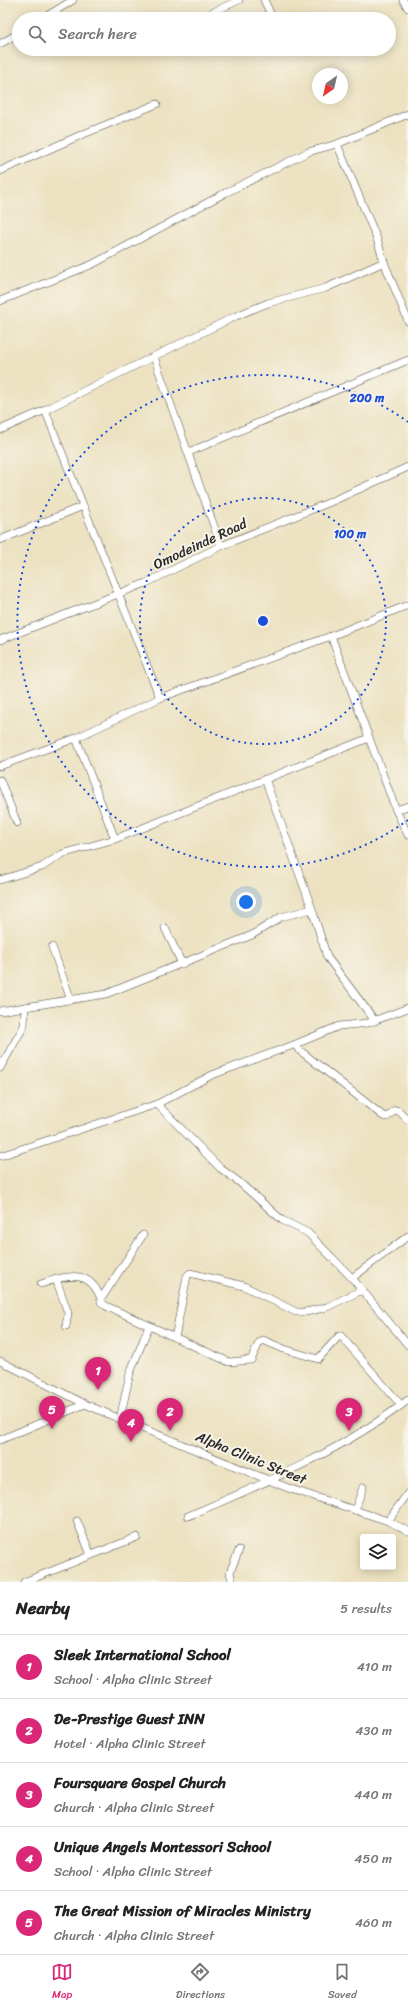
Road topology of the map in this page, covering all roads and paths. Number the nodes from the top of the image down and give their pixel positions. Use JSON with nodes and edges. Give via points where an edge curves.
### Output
{"nodes":[{"id":1,"x":73,"y":0,"type":"edge"},
{"id":2,"x":239,"y":0,"type":"edge"},
{"id":3,"x":264,"y":0,"type":"edge"},
{"id":4,"x":403,"y":0,"type":"edge"},
{"id":5,"x":408,"y":8,"type":"edge"},
{"id":6,"x":53,"y":12,"type":"edge"},
{"id":7,"x":213,"y":12,"type":"edge"},
{"id":8,"x":270,"y":12,"type":"edge"},
{"id":9,"x":12,"y":36,"type":"edge"},
{"id":10,"x":0,"y":44,"type":"edge"},
{"id":11,"x":157,"y":104,"type":"dead end"},
{"id":12,"x":408,"y":114,"type":"edge"},
{"id":13,"x":337,"y":144,"type":"junction"},
{"id":14,"x":0,"y":171,"type":"edge"},
{"id":15,"x":384,"y":262,"type":"junction"},
{"id":16,"x":0,"y":301,"type":"edge"},
{"id":17,"x":408,"y":321,"type":"edge"},
{"id":18,"x":154,"y":357,"type":"junction"},
{"id":19,"x":408,"y":360,"type":"edge"},
{"id":20,"x":45,"y":410,"type":"junction"},
{"id":21,"x":0,"y":430,"type":"edge"},
{"id":22,"x":189,"y":452,"type":"junction"},
{"id":23,"x":408,"y":467,"type":"edge"},
{"id":24,"x":84,"y":506,"type":"junction"},
{"id":25,"x":0,"y":540,"type":"edge"},
{"id":26,"x":221,"y":546,"type":"junction"},
{"id":27,"x":119,"y":593,"type":"junction"},
{"id":28,"x":408,"y":605,"type":"edge"},
{"id":29,"x":331,"y":636,"type":"junction"},
{"id":30,"x":0,"y":640,"type":"edge"},
{"id":31,"x":160,"y":698,"type":"junction"},
{"id":32,"x":76,"y":738,"type":"junction"},
{"id":33,"x":369,"y":738,"type":"junction"},
{"id":34,"x":0,"y":766,"type":"edge"},
{"id":35,"x":265,"y":779,"type":"junction"},
{"id":36,"x":0,"y":780,"type":"edge"},
{"id":37,"x":408,"y":806,"type":"edge"},
{"id":38,"x":396,"y":810,"type":"junction"},
{"id":39,"x":17,"y":823,"type":"dead end"},
{"id":40,"x":408,"y":835,"type":"edge"},
{"id":41,"x":115,"y":839,"type":"junction"},
{"id":42,"x":0,"y":880,"type":"edge"},
{"id":43,"x":312,"y":909,"type":"junction"},
{"id":44,"x":165,"y":928,"type":"dead end"},
{"id":45,"x":52,"y":947,"type":"dead end"},
{"id":46,"x":182,"y":964,"type":"junction"},
{"id":47,"x":71,"y":1000,"type":"junction"},
{"id":48,"x":25,"y":1008,"type":"junction"},
{"id":49,"x":408,"y":1008,"type":"edge"},
{"id":50,"x":0,"y":1011,"type":"edge"},
{"id":51,"x":375,"y":1021,"type":"junction"},
{"id":52,"x":296,"y":1044,"type":"junction"},
{"id":53,"x":0,"y":1068,"type":"edge"},
{"id":54,"x":157,"y":1104,"type":"junction"},
{"id":55,"x":408,"y":1120,"type":"edge"},
{"id":56,"x":0,"y":1156,"type":"edge"},
{"id":57,"x":143,"y":1235,"type":"dead end"},
{"id":58,"x":408,"y":1236,"type":"edge"},
{"id":59,"x":352,"y":1278,"type":"junction"},
{"id":60,"x":56,"y":1279,"type":"junction"},
{"id":61,"x":40,"y":1284,"type":"dead end"},
{"id":62,"x":362,"y":1290,"type":"junction"},
{"id":63,"x":101,"y":1299,"type":"junction"},
{"id":64,"x":66,"y":1326,"type":"dead end"},
{"id":65,"x":149,"y":1326,"type":"junction"},
{"id":66,"x":175,"y":1338,"type":"junction"},
{"id":67,"x":408,"y":1345,"type":"edge"},
{"id":68,"x":0,"y":1361,"type":"edge"},
{"id":69,"x":408,"y":1400,"type":"edge"},
{"id":70,"x":85,"y":1404,"type":"junction"},
{"id":71,"x":402,"y":1405,"type":"junction"},
{"id":72,"x":120,"y":1419,"type":"junction"},
{"id":73,"x":0,"y":1440,"type":"edge"},
{"id":74,"x":272,"y":1480,"type":"junction"},
{"id":75,"x":363,"y":1488,"type":"dead end"},
{"id":76,"x":408,"y":1493,"type":"edge"},
{"id":77,"x":355,"y":1510,"type":"junction"},
{"id":78,"x":188,"y":1516,"type":"dead end"},
{"id":79,"x":76,"y":1520,"type":"dead end"},
{"id":80,"x":388,"y":1522,"type":"junction"},
{"id":81,"x":408,"y":1531,"type":"edge"},
{"id":82,"x":137,"y":1537,"type":"dead end"},
{"id":83,"x":239,"y":1550,"type":"dead end"},
{"id":84,"x":91,"y":1555,"type":"junction"},
{"id":85,"x":24,"y":1582,"type":"edge"},
{"id":86,"x":232,"y":1582,"type":"edge"}],
"edges":[{"from":1,"to":6,"type":"street"},
{"from":2,"to":7,"type":"street"},
{"from":3,"to":8,"type":"street"},
{"from":4,"to":5,"type":"street"},
{"from":9,"to":10,"type":"street"},
{"from":11,"to":14,"type":"street","via":[[100,126]]},
{"from":12,"to":13,"type":"street"},
{"from":13,"to":15,"type":"street","via":[[378,239]]},
{"from":13,"to":16,"type":"street","via":[[308,152],[93,264]]},
{"from":15,"to":17,"type":"street"},
{"from":15,"to":18,"type":"street","via":[[326,288],[268,303],[236,316]]},
{"from":18,"to":20,"type":"street"},
{"from":18,"to":22,"type":"street"},
{"from":19,"to":22,"type":"street"},
{"from":20,"to":21,"type":"street"},
{"from":20,"to":24,"type":"street"},
{"from":22,"to":26,"type":"street"},
{"from":23,"to":26,"type":"street","name":"Omodeinde Road","via":[[328,503]]},
{"from":24,"to":25,"type":"street"},
{"from":24,"to":27,"type":"street"},
{"from":26,"to":27,"type":"street","name":"Omodeinde Road","via":[[146,583]]},
{"from":27,"to":30,"type":"street","name":"Omodeinde Road"},
{"from":27,"to":31,"type":"street"},
{"from":28,"to":29,"type":"street"},
{"from":29,"to":31,"type":"street"},
{"from":29,"to":33,"type":"street"},
{"from":31,"to":32,"type":"street"},
{"from":32,"to":34,"type":"street"},
{"from":32,"to":41,"type":"street"},
{"from":33,"to":35,"type":"street"},
{"from":33,"to":38,"type":"street"},
{"from":35,"to":41,"type":"street"},
{"from":35,"to":43,"type":"street"},
{"from":36,"to":39,"type":"street"},
{"from":37,"to":38,"type":"street"},
{"from":38,"to":40,"type":"street"},
{"from":41,"to":42,"type":"street","via":[[62,854],[42,867]]},
{"from":43,"to":46,"type":"street","via":[[281,917],[252,935]]},
{"from":43,"to":51,"type":"street","via":[[327,957]]},
{"from":44,"to":46,"type":"street"},
{"from":45,"to":47,"type":"street"},
{"from":46,"to":47,"type":"street","via":[[106,994]]},
{"from":47,"to":48,"type":"street"},
{"from":48,"to":50,"type":"street"},
{"from":48,"to":53,"type":"street","via":[[24,1026]]},
{"from":49,"to":51,"type":"street"},
{"from":51,"to":52,"type":"street","via":[[338,1026]]},
{"from":52,"to":54,"type":"street","via":[[212,1075]]},
{"from":52,"to":55,"type":"street","via":[[298,1049],[383,1116],[387,1117],[398,1110]]},
{"from":54,"to":56,"type":"street"},
{"from":54,"to":59,"type":"street","via":[[220,1168],[282,1220],[308,1233]]},
{"from":57,"to":63,"type":"street"},
{"from":58,"to":59,"type":"street"},
{"from":59,"to":62,"type":"street"},
{"from":60,"to":61,"type":"street"},
{"from":60,"to":63,"type":"street","via":[[77,1275],[87,1279],[97,1288]]},
{"from":60,"to":64,"type":"street","via":[[68,1313]]},
{"from":62,"to":66,"type":"street","via":[[327,1307],[296,1312],[244,1286],[190,1273],[187,1276]]},
{"from":62,"to":67,"type":"street"},
{"from":63,"to":65,"type":"street","via":[[106,1306]]},
{"from":65,"to":66,"type":"street"},
{"from":65,"to":72,"type":"street","via":[[130,1373]]},
{"from":66,"to":71,"type":"street","via":[[229,1362],[251,1360],[263,1340],[318,1359],[341,1336]]},
{"from":68,"to":70,"type":"street","name":"Alpha Clinic Street"},
{"from":69,"to":71,"type":"street"},
{"from":70,"to":72,"type":"street","name":"Alpha Clinic Street"},
{"from":70,"to":73,"type":"street"},
{"from":71,"to":74,"type":"street","via":[[353,1436]]},
{"from":72,"to":74,"type":"street","name":"Alpha Clinic Street"},
{"from":74,"to":77,"type":"street","name":"Alpha Clinic Street","via":[[288,1488]]},
{"from":74,"to":78,"type":"street"},
{"from":75,"to":77,"type":"street"},
{"from":76,"to":80,"type":"street"},
{"from":77,"to":80,"type":"street","name":"Alpha Clinic Street"},
{"from":79,"to":84,"type":"street"},
{"from":80,"to":81,"type":"street","name":"Alpha Clinic Street"},
{"from":82,"to":84,"type":"street"},
{"from":83,"to":86,"type":"street","via":[[230,1572]]},
{"from":84,"to":85,"type":"street"}]}
